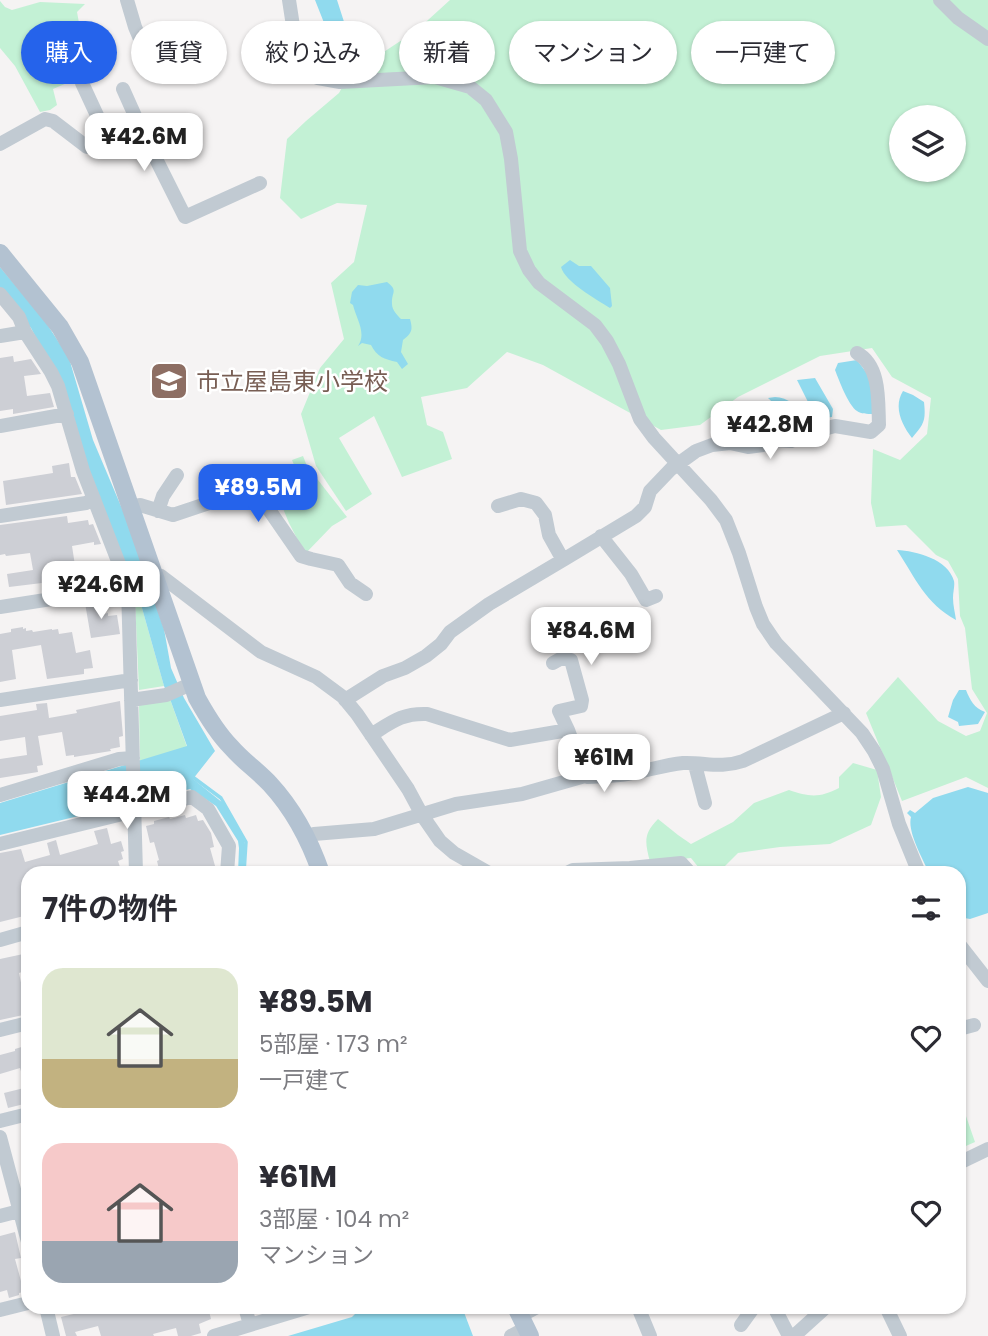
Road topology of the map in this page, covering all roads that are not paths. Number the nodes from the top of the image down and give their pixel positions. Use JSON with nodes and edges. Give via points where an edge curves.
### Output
{"nodes":[{"id":1,"x":127,"y":0,"type":"edge"},
{"id":2,"x":289,"y":0,"type":"edge"},
{"id":3,"x":940,"y":0,"type":"edge"},
{"id":4,"x":133,"y":21,"type":"edge"},
{"id":5,"x":988,"y":39,"type":"edge"},
{"id":6,"x":82,"y":84,"type":"edge"},
{"id":7,"x":123,"y":89,"type":"dead end"},
{"id":8,"x":140,"y":127,"type":"junction"},
{"id":9,"x":108,"y":139,"type":"junction"},
{"id":10,"x":0,"y":144,"type":"edge"},
{"id":11,"x":260,"y":183,"type":"dead end"},
{"id":12,"x":0,"y":253,"type":"edge"},
{"id":13,"x":0,"y":294,"type":"edge"},
{"id":14,"x":26,"y":332,"type":"junction"},
{"id":15,"x":0,"y":336,"type":"edge"},
{"id":16,"x":857,"y":353,"type":"dead end"},
{"id":17,"x":67,"y":414,"type":"junction"},
{"id":18,"x":0,"y":426,"type":"edge"},
{"id":19,"x":678,"y":464,"type":"junction"},
{"id":20,"x":177,"y":475,"type":"dead end"},
{"id":21,"x":94,"y":499,"type":"junction"},
{"id":22,"x":498,"y":506,"type":"dead end"},
{"id":23,"x":131,"y":508,"type":"junction"},
{"id":24,"x":158,"y":511,"type":"junction"},
{"id":25,"x":0,"y":516,"type":"edge"},
{"id":26,"x":601,"y":536,"type":"junction"},
{"id":27,"x":563,"y":560,"type":"junction"},
{"id":28,"x":155,"y":578,"type":"junction"},
{"id":29,"x":128,"y":587,"type":"junction"},
{"id":30,"x":366,"y":594,"type":"dead end"},
{"id":31,"x":656,"y":596,"type":"dead end"},
{"id":32,"x":0,"y":607,"type":"edge"},
{"id":33,"x":553,"y":663,"type":"dead end"},
{"id":34,"x":131,"y":680,"type":"junction"},
{"id":35,"x":186,"y":685,"type":"junction"},
{"id":36,"x":0,"y":700,"type":"edge"},
{"id":37,"x":131,"y":700,"type":"junction"},
{"id":38,"x":345,"y":700,"type":"junction"},
{"id":39,"x":844,"y":713,"type":"junction"},
{"id":40,"x":568,"y":730,"type":"junction"},
{"id":41,"x":371,"y":735,"type":"junction"},
{"id":42,"x":133,"y":761,"type":"junction"},
{"id":43,"x":695,"y":765,"type":"junction"},
{"id":44,"x":585,"y":776,"type":"junction"},
{"id":45,"x":0,"y":795,"type":"edge"},
{"id":46,"x":705,"y":803,"type":"dead end"},
{"id":47,"x":134,"y":807,"type":"junction"},
{"id":48,"x":422,"y":815,"type":"junction"},
{"id":49,"x":307,"y":838,"type":"junction"},
{"id":50,"x":0,"y":844,"type":"edge"},
{"id":51,"x":136,"y":866,"type":"edge"},
{"id":52,"x":228,"y":866,"type":"edge"},
{"id":53,"x":318,"y":866,"type":"edge"},
{"id":54,"x":477,"y":866,"type":"edge"},
{"id":55,"x":916,"y":866,"type":"edge"},
{"id":56,"x":21,"y":934,"type":"edge"},
{"id":57,"x":0,"y":940,"type":"edge"},
{"id":58,"x":966,"y":953,"type":"edge"},
{"id":59,"x":988,"y":981,"type":"edge"},
{"id":60,"x":974,"y":1024,"type":"dead end"},
{"id":61,"x":21,"y":1025,"type":"edge"},
{"id":62,"x":966,"y":1027,"type":"edge"},
{"id":63,"x":0,"y":1030,"type":"edge"},
{"id":64,"x":21,"y":1116,"type":"edge"},
{"id":65,"x":0,"y":1121,"type":"edge"},
{"id":66,"x":0,"y":1138,"type":"edge"},
{"id":67,"x":988,"y":1149,"type":"edge"},
{"id":68,"x":966,"y":1160,"type":"edge"},
{"id":69,"x":21,"y":1200,"type":"edge"},
{"id":70,"x":21,"y":1210,"type":"edge"},
{"id":71,"x":0,"y":1216,"type":"edge"},
{"id":72,"x":21,"y":1305,"type":"edge"},
{"id":73,"x":0,"y":1310,"type":"edge"},
{"id":74,"x":48,"y":1314,"type":"edge"},
{"id":75,"x":247,"y":1314,"type":"edge"},
{"id":76,"x":286,"y":1314,"type":"edge"},
{"id":77,"x":641,"y":1314,"type":"edge"},
{"id":78,"x":749,"y":1314,"type":"edge"},
{"id":79,"x":776,"y":1314,"type":"edge"},
{"id":80,"x":778,"y":1314,"type":"edge"},
{"id":81,"x":818,"y":1314,"type":"edge"},
{"id":82,"x":889,"y":1314,"type":"edge"},
{"id":83,"x":250,"y":1325,"type":"junction"},
{"id":84,"x":741,"y":1325,"type":"dead end"},
{"id":85,"x":53,"y":1336,"type":"edge"},
{"id":86,"x":214,"y":1336,"type":"edge"},
{"id":87,"x":650,"y":1336,"type":"edge"},
{"id":88,"x":779,"y":1336,"type":"edge"},
{"id":89,"x":791,"y":1336,"type":"edge"},
{"id":90,"x":900,"y":1336,"type":"edge"}],
"edges":[{"from":1,"to":4,"type":"street"},
{"from":2,"to":19,"type":"street","via":[[297,52],[318,78],[340,82],[435,77],[470,87],[486,100],[506,132],[520,251],[529,270],[539,283],[595,325],[619,364],[640,419]]},
{"from":3,"to":5,"type":"street"},
{"from":6,"to":9,"type":"street"},
{"from":7,"to":8,"type":"street"},
{"from":8,"to":9,"type":"street"},
{"from":8,"to":11,"type":"street","via":[[185,217]]},
{"from":9,"to":10,"type":"street","via":[[87,147],[45,119]]},
{"from":12,"to":23,"type":"main road","via":[[74,349]]},
{"from":13,"to":14,"type":"street"},
{"from":14,"to":15,"type":"street"},
{"from":14,"to":17,"type":"street","via":[[55,379]]},
{"from":16,"to":19,"type":"street","via":[[876,377],[879,425],[872,432],[835,426],[791,441],[748,447],[712,445]]},
{"from":17,"to":18,"type":"street"},
{"from":17,"to":21,"type":"street"},
{"from":19,"to":26,"type":"street","via":[[650,491],[636,516]]},
{"from":19,"to":39,"type":"street","via":[[726,520],[763,624]]},
{"from":20,"to":24,"type":"street"},
{"from":21,"to":25,"type":"street"},
{"from":21,"to":29,"type":"street"},
{"from":22,"to":27,"type":"street","via":[[521,499],[536,503]]},
{"from":23,"to":24,"type":"street","via":[[140,505]]},
{"from":23,"to":28,"type":"main road"},
{"from":24,"to":30,"type":"street","via":[[173,515],[254,488],[302,556],[338,565],[349,583]]},
{"from":26,"to":27,"type":"street"},
{"from":26,"to":31,"type":"street","via":[[646,600]]},
{"from":27,"to":38,"type":"street","via":[[489,604],[426,656]]},
{"from":28,"to":29,"type":"street"},
{"from":28,"to":35,"type":"main road"},
{"from":28,"to":38,"type":"street","via":[[161,576],[261,652],[316,677]]},
{"from":29,"to":32,"type":"street"},
{"from":29,"to":34,"type":"street"},
{"from":33,"to":40,"type":"street","via":[[571,660],[582,700],[581,706],[559,711]]},
{"from":34,"to":36,"type":"street"},
{"from":34,"to":37,"type":"street"},
{"from":35,"to":37,"type":"street","via":[[166,695]]},
{"from":35,"to":49,"type":"main road","via":[[221,736],[281,796]]},
{"from":37,"to":42,"type":"street"},
{"from":38,"to":41,"type":"street"},
{"from":39,"to":43,"type":"street","via":[[743,761]]},
{"from":39,"to":55,"type":"street","via":[[883,769]]},
{"from":40,"to":41,"type":"street","via":[[510,740],[414,713]]},
{"from":40,"to":44,"type":"street"},
{"from":41,"to":48,"type":"street"},
{"from":42,"to":45,"type":"street","via":[[119,759]]},
{"from":42,"to":47,"type":"street"},
{"from":43,"to":44,"type":"street"},
{"from":43,"to":46,"type":"street"},
{"from":44,"to":48,"type":"street"},
{"from":47,"to":50,"type":"street"},
{"from":47,"to":51,"type":"street"},
{"from":47,"to":52,"type":"street","via":[[192,797],[208,809],[229,846]]},
{"from":48,"to":49,"type":"street","via":[[373,829]]},
{"from":48,"to":54,"type":"street","via":[[446,848]]},
{"from":49,"to":53,"type":"main road"},
{"from":56,"to":57,"type":"street"},
{"from":58,"to":59,"type":"street"},
{"from":60,"to":62,"type":"street"},
{"from":61,"to":63,"type":"street"},
{"from":64,"to":65,"type":"street"},
{"from":66,"to":69,"type":"street"},
{"from":67,"to":68,"type":"street"},
{"from":70,"to":71,"type":"street"},
{"from":72,"to":73,"type":"street"},
{"from":74,"to":85,"type":"street"},
{"from":75,"to":83,"type":"street"},
{"from":76,"to":83,"type":"street"},
{"from":77,"to":87,"type":"street"},
{"from":78,"to":84,"type":"street"},
{"from":79,"to":88,"type":"street"},
{"from":80,"to":89,"type":"street"},
{"from":81,"to":89,"type":"street"},
{"from":82,"to":90,"type":"street"},
{"from":83,"to":86,"type":"street"}]}
